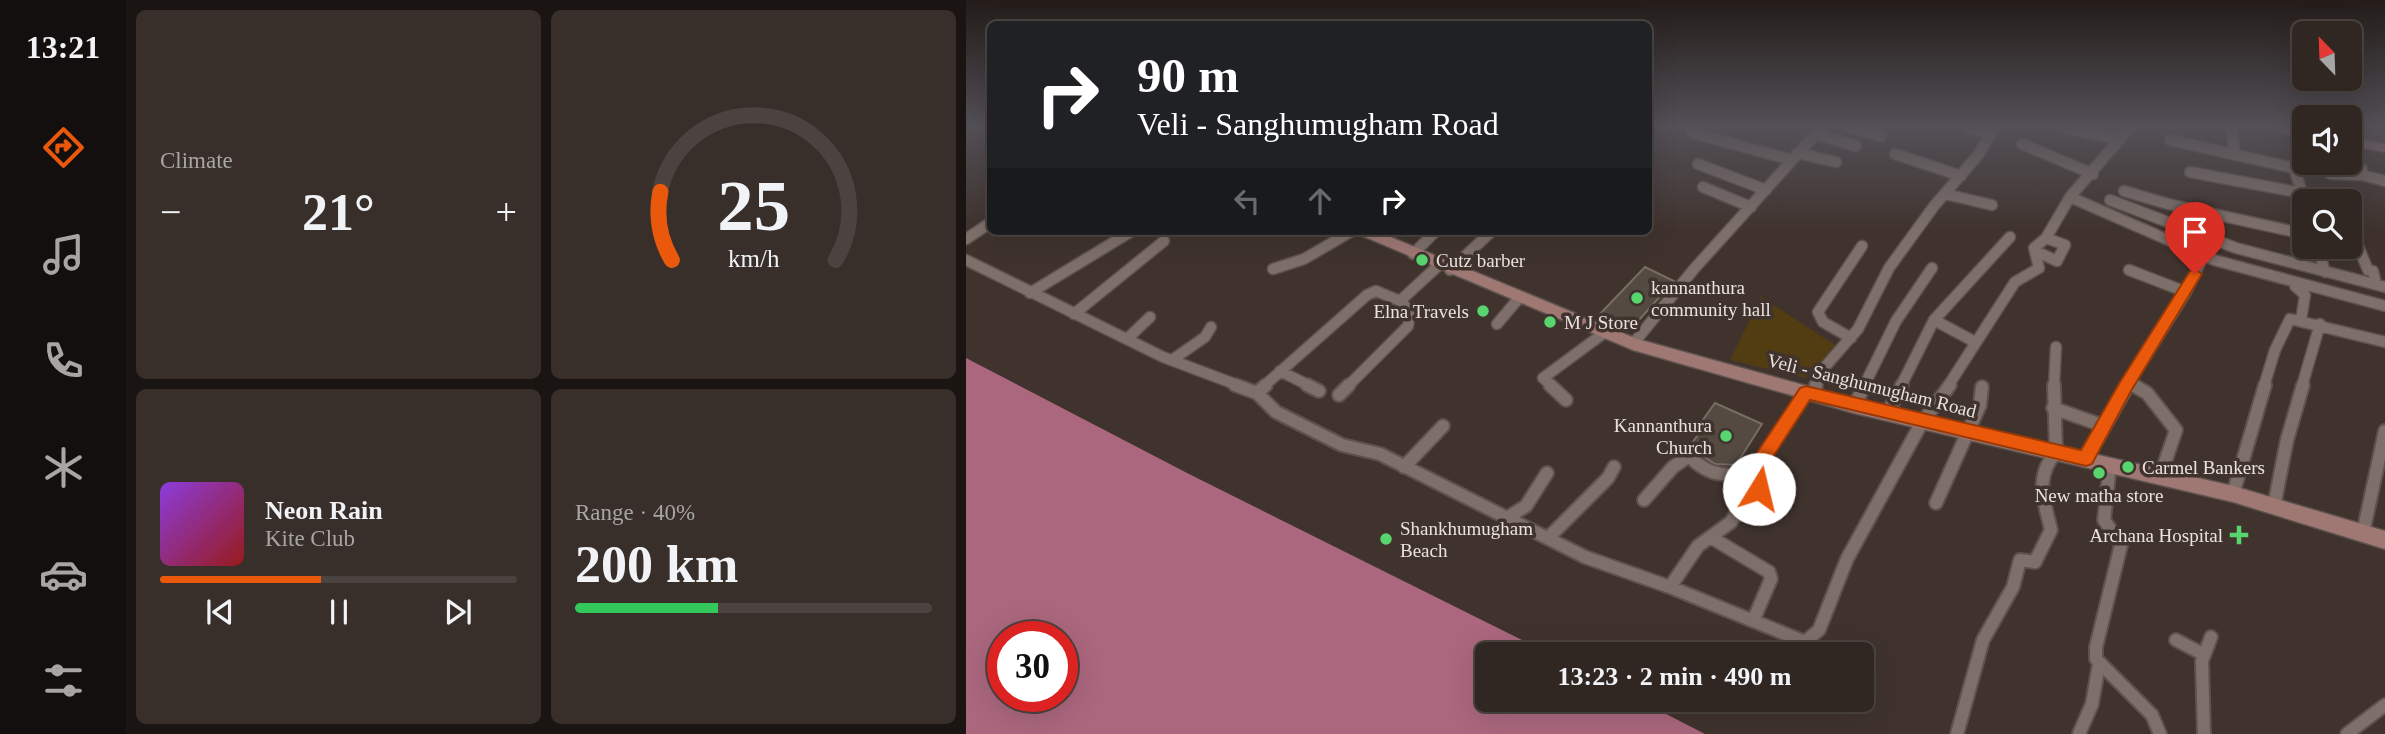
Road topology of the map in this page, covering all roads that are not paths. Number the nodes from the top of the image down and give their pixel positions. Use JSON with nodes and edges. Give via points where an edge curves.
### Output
{"nodes":[{"id":1,"x":1791,"y":161,"type":"edge"},
{"id":2,"x":1831,"y":161,"type":"edge"},
{"id":3,"x":1917,"y":161,"type":"edge"},
{"id":4,"x":1971,"y":161,"type":"edge"},
{"id":5,"x":2063,"y":161,"type":"edge"},
{"id":6,"x":2103,"y":161,"type":"edge"},
{"id":7,"x":2263,"y":161,"type":"edge"},
{"id":8,"x":1836,"y":162,"type":"dead end"},
{"id":9,"x":1698,"y":164,"type":"dead end"},
{"id":10,"x":2292,"y":168,"type":"edge"},
{"id":11,"x":2190,"y":172,"type":"dead end"},
{"id":12,"x":2093,"y":174,"type":"junction"},
{"id":13,"x":2362,"y":175,"type":"edge"},
{"id":14,"x":1961,"y":176,"type":"junction"},
{"id":15,"x":2385,"y":181,"type":"edge"},
{"id":16,"x":1703,"y":187,"type":"dead end"},
{"id":17,"x":1766,"y":190,"type":"junction"},
{"id":18,"x":2124,"y":191,"type":"dead end"},
{"id":19,"x":1945,"y":194,"type":"junction"},
{"id":20,"x":2292,"y":195,"type":"edge"},
{"id":21,"x":2070,"y":197,"type":"junction"},
{"id":22,"x":2110,"y":200,"type":"dead end"},
{"id":23,"x":1992,"y":205,"type":"dead end"},
{"id":24,"x":1751,"y":207,"type":"junction"},
{"id":25,"x":987,"y":224,"type":"edge"},
{"id":26,"x":2292,"y":231,"type":"edge"},
{"id":27,"x":1125,"y":235,"type":"edge"},
{"id":28,"x":1347,"y":235,"type":"edge"},
{"id":29,"x":1372,"y":235,"type":"edge"},
{"id":30,"x":1432,"y":235,"type":"edge"},
{"id":31,"x":1487,"y":235,"type":"edge"},
{"id":32,"x":2010,"y":237,"type":"dead end"},
{"id":33,"x":2046,"y":238,"type":"junction"},
{"id":34,"x":966,"y":239,"type":"edge"},
{"id":35,"x":1164,"y":242,"type":"dead end"},
{"id":36,"x":1862,"y":246,"type":"dead end"},
{"id":37,"x":2035,"y":251,"type":"junction"},
{"id":38,"x":1413,"y":254,"type":"junction"},
{"id":39,"x":2362,"y":256,"type":"edge"},
{"id":40,"x":2203,"y":257,"type":"junction"},
{"id":41,"x":2321,"y":259,"type":"edge"},
{"id":42,"x":966,"y":260,"type":"edge"},
{"id":43,"x":1444,"y":267,"type":"junction"},
{"id":44,"x":1932,"y":268,"type":"dead end"},
{"id":45,"x":1273,"y":269,"type":"dead end"},
{"id":46,"x":2129,"y":270,"type":"dead end"},
{"id":47,"x":2325,"y":272,"type":"junction"},
{"id":48,"x":2292,"y":283,"type":"junction"},
{"id":49,"x":2380,"y":286,"type":"edge"},
{"id":50,"x":2186,"y":292,"type":"junction"},
{"id":51,"x":1030,"y":293,"type":"junction"},
{"id":52,"x":1520,"y":298,"type":"junction"},
{"id":53,"x":1400,"y":301,"type":"junction"},
{"id":54,"x":2385,"y":306,"type":"edge"},
{"id":55,"x":1074,"y":314,"type":"junction"},
{"id":56,"x":1150,"y":317,"type":"dead end"},
{"id":57,"x":1934,"y":320,"type":"junction"},
{"id":58,"x":2301,"y":320,"type":"junction"},
{"id":59,"x":1497,"y":324,"type":"dead end"},
{"id":60,"x":2320,"y":324,"type":"junction"},
{"id":61,"x":1211,"y":327,"type":"dead end"},
{"id":62,"x":1604,"y":333,"type":"junction"},
{"id":63,"x":1851,"y":338,"type":"junction"},
{"id":64,"x":1127,"y":340,"type":"junction"},
{"id":65,"x":1975,"y":342,"type":"junction"},
{"id":66,"x":2385,"y":342,"type":"edge"},
{"id":67,"x":1633,"y":344,"type":"junction"},
{"id":68,"x":2056,"y":347,"type":"dead end"},
{"id":69,"x":1172,"y":360,"type":"junction"},
{"id":70,"x":1280,"y":371,"type":"junction"},
{"id":71,"x":2128,"y":382,"type":"junction"},
{"id":72,"x":1982,"y":387,"type":"dead end"},
{"id":73,"x":1319,"y":391,"type":"dead end"},
{"id":74,"x":1257,"y":393,"type":"junction"},
{"id":75,"x":1810,"y":393,"type":"junction"},
{"id":76,"x":1339,"y":395,"type":"dead end"},
{"id":77,"x":1566,"y":400,"type":"dead end"},
{"id":78,"x":1854,"y":406,"type":"junction"},
{"id":79,"x":2053,"y":408,"type":"junction"},
{"id":80,"x":1888,"y":412,"type":"junction"},
{"id":81,"x":1926,"y":421,"type":"junction"},
{"id":82,"x":1443,"y":426,"type":"dead end"},
{"id":83,"x":2104,"y":426,"type":"junction"},
{"id":84,"x":2385,"y":430,"type":"edge"},
{"id":85,"x":1968,"y":431,"type":"junction"},
{"id":86,"x":2056,"y":452,"type":"junction"},
{"id":87,"x":2086,"y":459,"type":"junction"},
{"id":88,"x":2110,"y":465,"type":"junction"},
{"id":89,"x":1404,"y":467,"type":"junction"},
{"id":90,"x":1614,"y":467,"type":"dead end"},
{"id":91,"x":1757,"y":471,"type":"junction"},
{"id":92,"x":1547,"y":473,"type":"dead end"},
{"id":93,"x":2160,"y":477,"type":"junction"},
{"id":94,"x":2233,"y":494,"type":"junction"},
{"id":95,"x":1753,"y":498,"type":"junction"},
{"id":96,"x":1644,"y":500,"type":"dead end"},
{"id":97,"x":1936,"y":503,"type":"dead end"},
{"id":98,"x":1783,"y":505,"type":"dead end"},
{"id":99,"x":2274,"y":506,"type":"junction"},
{"id":100,"x":1507,"y":518,"type":"junction"},
{"id":101,"x":2363,"y":533,"type":"junction"},
{"id":102,"x":1548,"y":538,"type":"junction"},
{"id":103,"x":1712,"y":538,"type":"junction"},
{"id":104,"x":2385,"y":540,"type":"edge"},
{"id":105,"x":1670,"y":587,"type":"junction"},
{"id":106,"x":1753,"y":621,"type":"junction"},
{"id":107,"x":2211,"y":637,"type":"dead end"},
{"id":108,"x":2176,"y":640,"type":"dead end"},
{"id":109,"x":2201,"y":653,"type":"junction"},
{"id":110,"x":2099,"y":664,"type":"junction"},
{"id":111,"x":2385,"y":705,"type":"edge"},
{"id":112,"x":1957,"y":734,"type":"edge"},
{"id":113,"x":2078,"y":734,"type":"edge"},
{"id":114,"x":2160,"y":734,"type":"edge"},
{"id":115,"x":2204,"y":734,"type":"edge"},
{"id":116,"x":2347,"y":734,"type":"edge"}],
"edges":[{"from":1,"to":17,"type":"street"},
{"from":2,"to":8,"type":"street"},
{"from":3,"to":14,"type":"street"},
{"from":4,"to":14,"type":"street"},
{"from":5,"to":12,"type":"street"},
{"from":6,"to":12,"type":"street"},
{"from":7,"to":10,"type":"street"},
{"from":9,"to":17,"type":"street"},
{"from":11,"to":20,"type":"street"},
{"from":12,"to":21,"type":"street"},
{"from":13,"to":15,"type":"street"},
{"from":14,"to":19,"type":"street"},
{"from":16,"to":24,"type":"street"},
{"from":17,"to":24,"type":"street"},
{"from":18,"to":26,"type":"street"},
{"from":19,"to":23,"type":"street"},
{"from":19,"to":63,"type":"street","via":[[1895,260]]},
{"from":21,"to":33,"type":"street"},
{"from":21,"to":40,"type":"street"},
{"from":22,"to":47,"type":"street","via":[[2206,238]]},
{"from":24,"to":67,"type":"street"},
{"from":25,"to":34,"type":"street"},
{"from":27,"to":51,"type":"street"},
{"from":28,"to":45,"type":"street"},
{"from":29,"to":38,"type":"main road","name":"Veli - Sanghumugham Road"},
{"from":30,"to":38,"type":"street"},
{"from":31,"to":43,"type":"street"},
{"from":32,"to":57,"type":"street"},
{"from":33,"to":37,"type":"street"},
{"from":33,"to":37,"type":"street","via":[[2065,245],[2057,261]]},
{"from":35,"to":55,"type":"street"},
{"from":36,"to":63,"type":"street","via":[[1818,312],[1823,322]]},
{"from":37,"to":65,"type":"street","via":[[2039,268],[2015,282]]},
{"from":38,"to":43,"type":"main road","name":"Veli - Sanghumugham Road"},
{"from":39,"to":49,"type":"street"},
{"from":40,"to":48,"type":"street"},
{"from":40,"to":50,"type":"street"},
{"from":41,"to":47,"type":"street"},
{"from":42,"to":51,"type":"street"},
{"from":43,"to":52,"type":"main road","name":"Veli - Sanghumugham Road"},
{"from":43,"to":53,"type":"street"},
{"from":44,"to":78,"type":"street","via":[[1896,321]]},
{"from":46,"to":50,"type":"street"},
{"from":47,"to":49,"type":"street"},
{"from":48,"to":54,"type":"street"},
{"from":48,"to":58,"type":"street","via":[[2305,295]]},
{"from":50,"to":71,"type":"street"},
{"from":51,"to":55,"type":"street"},
{"from":52,"to":59,"type":"street"},
{"from":52,"to":62,"type":"main road","name":"Veli - Sanghumugham Road"},
{"from":53,"to":70,"type":"street","via":[[1371,292]]},
{"from":53,"to":76,"type":"street","via":[[1410,311],[1408,326]]},
{"from":55,"to":64,"type":"street"},
{"from":56,"to":64,"type":"street"},
{"from":57,"to":65,"type":"street"},
{"from":57,"to":80,"type":"street"},
{"from":58,"to":60,"type":"street"},
{"from":58,"to":94,"type":"street","via":[[2290,319],[2275,350]]},
{"from":60,"to":66,"type":"street"},
{"from":60,"to":99,"type":"street","via":[[2287,440]]},
{"from":61,"to":69,"type":"street","via":[[1205,337]]},
{"from":62,"to":67,"type":"main road","name":"Veli - Sanghumugham Road"},
{"from":62,"to":77,"type":"street","via":[[1543,378]]},
{"from":63,"to":75,"type":"street","via":[[1819,371]]},
{"from":64,"to":69,"type":"street"},
{"from":65,"to":81,"type":"street"},
{"from":67,"to":75,"type":"main road","name":"Veli - Sanghumugham Road"},
{"from":68,"to":79,"type":"street"},
{"from":69,"to":74,"type":"street"},
{"from":70,"to":73,"type":"street"},
{"from":70,"to":74,"type":"street"},
{"from":71,"to":83,"type":"street"},
{"from":71,"to":93,"type":"street","via":[[2147,393],[2176,430]]},
{"from":72,"to":85,"type":"street","via":[[1980,405]]},
{"from":74,"to":89,"type":"street","via":[[1276,412],[1342,445],[1380,454]]},
{"from":75,"to":78,"type":"main road","name":"Veli - Sanghumugham Road"},
{"from":75,"to":91,"type":"street"},
{"from":78,"to":80,"type":"main road","name":"Veli - Sanghumugham Road"},
{"from":79,"to":83,"type":"street"},
{"from":79,"to":86,"type":"street"},
{"from":80,"to":81,"type":"main road","name":"Veli - Sanghumugham Road"},
{"from":81,"to":85,"type":"main road","name":"Veli - Sanghumugham Road"},
{"from":81,"to":106,"type":"street","via":[[1859,536],[1812,638],[1792,640]]},
{"from":82,"to":89,"type":"street"},
{"from":83,"to":87,"type":"street"},
{"from":84,"to":101,"type":"street"},
{"from":85,"to":86,"type":"main road","name":"Veli - Sanghumugham Road"},
{"from":85,"to":97,"type":"street"},
{"from":86,"to":87,"type":"main road","name":"Veli - Sanghumugham Road"},
{"from":86,"to":112,"type":"street","via":[[2045,465],[2041,489],[2051,530],[2035,562],[2020,560],[2013,587],[1983,640]]},
{"from":87,"to":88,"type":"main road","name":"Veli - Sanghumugham Road"},
{"from":88,"to":93,"type":"main road","name":"Veli - Sanghumugham Road"},
{"from":88,"to":110,"type":"street","via":[[2104,520],[2121,545],[2096,647]]},
{"from":89,"to":100,"type":"street"},
{"from":90,"to":102,"type":"street"},
{"from":91,"to":95,"type":"street","via":[[1759,489]]},
{"from":91,"to":96,"type":"street","via":[[1724,478],[1701,470],[1689,456]]},
{"from":92,"to":100,"type":"street","via":[[1526,506]]},
{"from":93,"to":94,"type":"main road","name":"Veli - Sanghumugham Road"},
{"from":94,"to":99,"type":"main road","name":"Veli - Sanghumugham Road"},
{"from":95,"to":98,"type":"street"},
{"from":95,"to":103,"type":"street"},
{"from":99,"to":101,"type":"main road","name":"Veli - Sanghumugham Road"},
{"from":100,"to":102,"type":"street"},
{"from":101,"to":104,"type":"main road","name":"Veli - Sanghumugham Road"},
{"from":102,"to":105,"type":"street"},
{"from":103,"to":105,"type":"street","via":[[1699,546]]},
{"from":103,"to":106,"type":"street","via":[[1769,572],[1771,579]]},
{"from":105,"to":106,"type":"street"},
{"from":107,"to":109,"type":"street"},
{"from":108,"to":109,"type":"street"},
{"from":109,"to":115,"type":"street"},
{"from":110,"to":113,"type":"street","via":[[2092,704]]},
{"from":110,"to":114,"type":"street","via":[[2145,708]]},
{"from":111,"to":116,"type":"street"}]}
